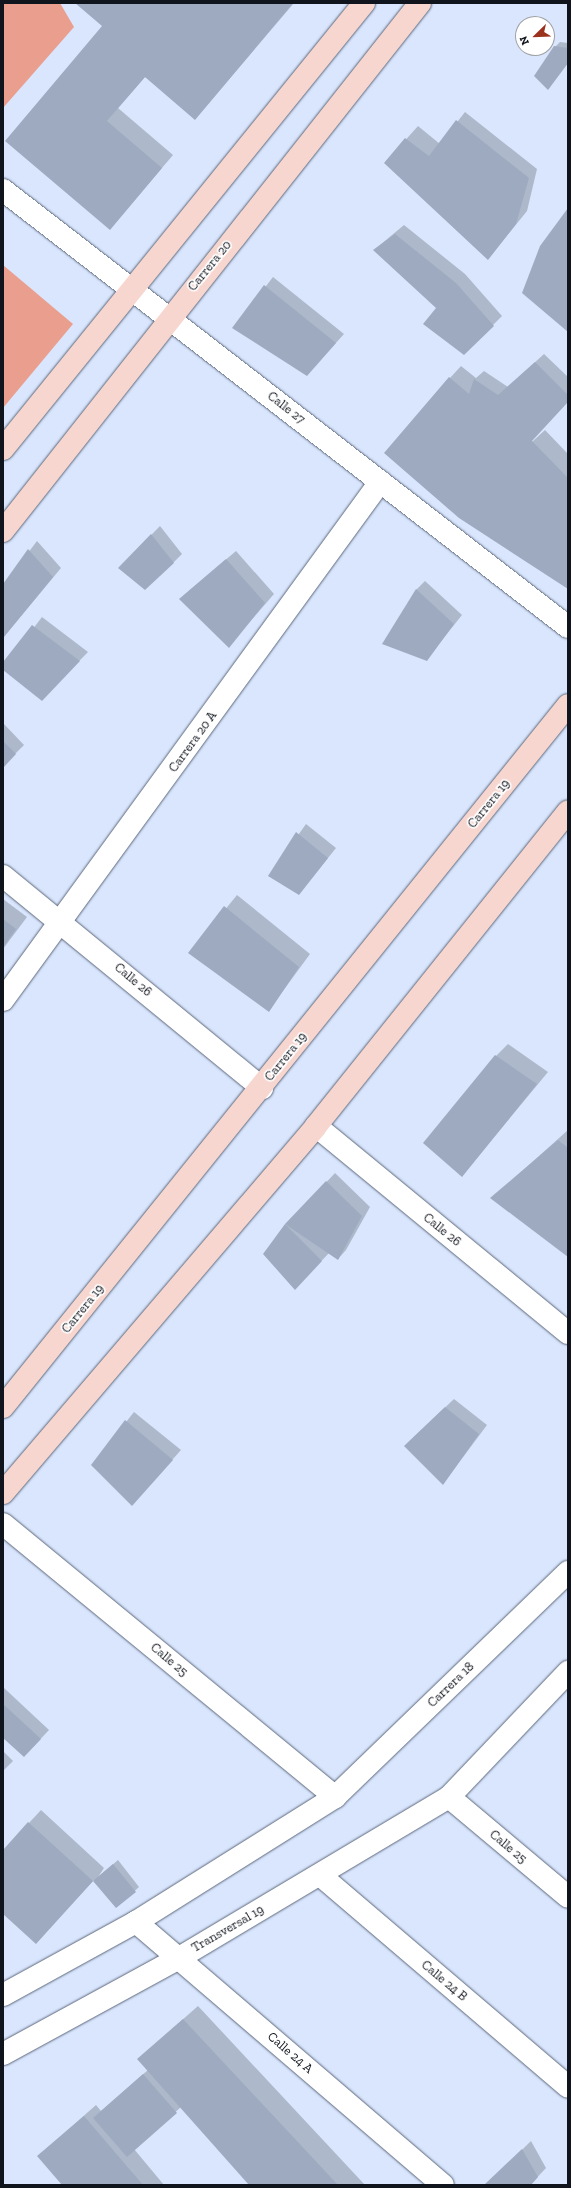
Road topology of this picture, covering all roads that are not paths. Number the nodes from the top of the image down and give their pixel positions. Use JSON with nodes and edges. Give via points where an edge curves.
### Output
{"nodes":[{"id":1,"x":364,"y":3,"type":"edge"},
{"id":2,"x":420,"y":3,"type":"edge"},
{"id":3,"x":3,"y":190,"type":"edge"},
{"id":4,"x":134,"y":288,"type":"junction"},
{"id":5,"x":169,"y":317,"type":"junction"},
{"id":6,"x":3,"y":449,"type":"edge"},
{"id":7,"x":380,"y":482,"type":"junction"},
{"id":8,"x":3,"y":531,"type":"edge"},
{"id":9,"x":568,"y":627,"type":"edge"},
{"id":10,"x":568,"y":705,"type":"edge"},
{"id":11,"x":568,"y":812,"type":"edge"},
{"id":12,"x":3,"y":876,"type":"edge"},
{"id":13,"x":63,"y":922,"type":"junction"},
{"id":14,"x":3,"y":1000,"type":"edge"},
{"id":15,"x":262,"y":1088,"type":"junction"},
{"id":16,"x":316,"y":1126,"type":"junction"},
{"id":17,"x":568,"y":1333,"type":"edge"},
{"id":18,"x":3,"y":1407,"type":"edge"},
{"id":19,"x":3,"y":1493,"type":"edge"},
{"id":20,"x":3,"y":1524,"type":"edge"},
{"id":21,"x":568,"y":1572,"type":"edge"},
{"id":22,"x":568,"y":1672,"type":"edge"},
{"id":23,"x":335,"y":1797,"type":"junction"},
{"id":24,"x":448,"y":1797,"type":"junction"},
{"id":25,"x":320,"y":1876,"type":"junction"},
{"id":26,"x":568,"y":1897,"type":"edge"},
{"id":27,"x":136,"y":1922,"type":"junction"},
{"id":28,"x":179,"y":1958,"type":"junction"},
{"id":29,"x":3,"y":1995,"type":"edge"},
{"id":30,"x":3,"y":2054,"type":"edge"},
{"id":31,"x":568,"y":2087,"type":"edge"},
{"id":32,"x":443,"y":2185,"type":"edge"}],
"edges":[{"from":1,"to":4,"type":"main road"},
{"from":2,"to":5,"type":"main road","name":"Carrera 20"},
{"from":3,"to":4,"type":"street","name":"Calle 27"},
{"from":4,"to":5,"type":"street","name":"Calle 27"},
{"from":4,"to":6,"type":"main road"},
{"from":5,"to":7,"type":"street","name":"Calle 27"},
{"from":5,"to":8,"type":"main road","name":"Carrera 20"},
{"from":7,"to":9,"type":"street","name":"Calle 27"},
{"from":7,"to":13,"type":"street","name":"Carrera 20 A"},
{"from":10,"to":15,"type":"main road","name":"Carrera 19"},
{"from":11,"to":16,"type":"main road"},
{"from":12,"to":13,"type":"street","name":"Calle 26"},
{"from":13,"to":14,"type":"street","name":"Carrera 20 A"},
{"from":13,"to":15,"type":"street","name":"Calle 26"},
{"from":15,"to":18,"type":"main road","name":"Carrera 19"},
{"from":16,"to":17,"type":"street","name":"Calle 26"},
{"from":16,"to":19,"type":"main road"},
{"from":20,"to":23,"type":"street","name":"Calle 25"},
{"from":21,"to":23,"type":"street","name":"Carrera 18"},
{"from":22,"to":24,"type":"street"},
{"from":23,"to":27,"type":"street"},
{"from":24,"to":25,"type":"street","name":"Transversal 19"},
{"from":24,"to":26,"type":"street","name":"Calle 25"},
{"from":25,"to":28,"type":"street","name":"Transversal 19"},
{"from":25,"to":31,"type":"street","name":"Calle 24 B"},
{"from":27,"to":28,"type":"street","name":"Calle 24 A"},
{"from":27,"to":29,"type":"street"},
{"from":28,"to":30,"type":"street","name":"Transversal 19"},
{"from":28,"to":32,"type":"street","name":"Calle 24 A"}]}
